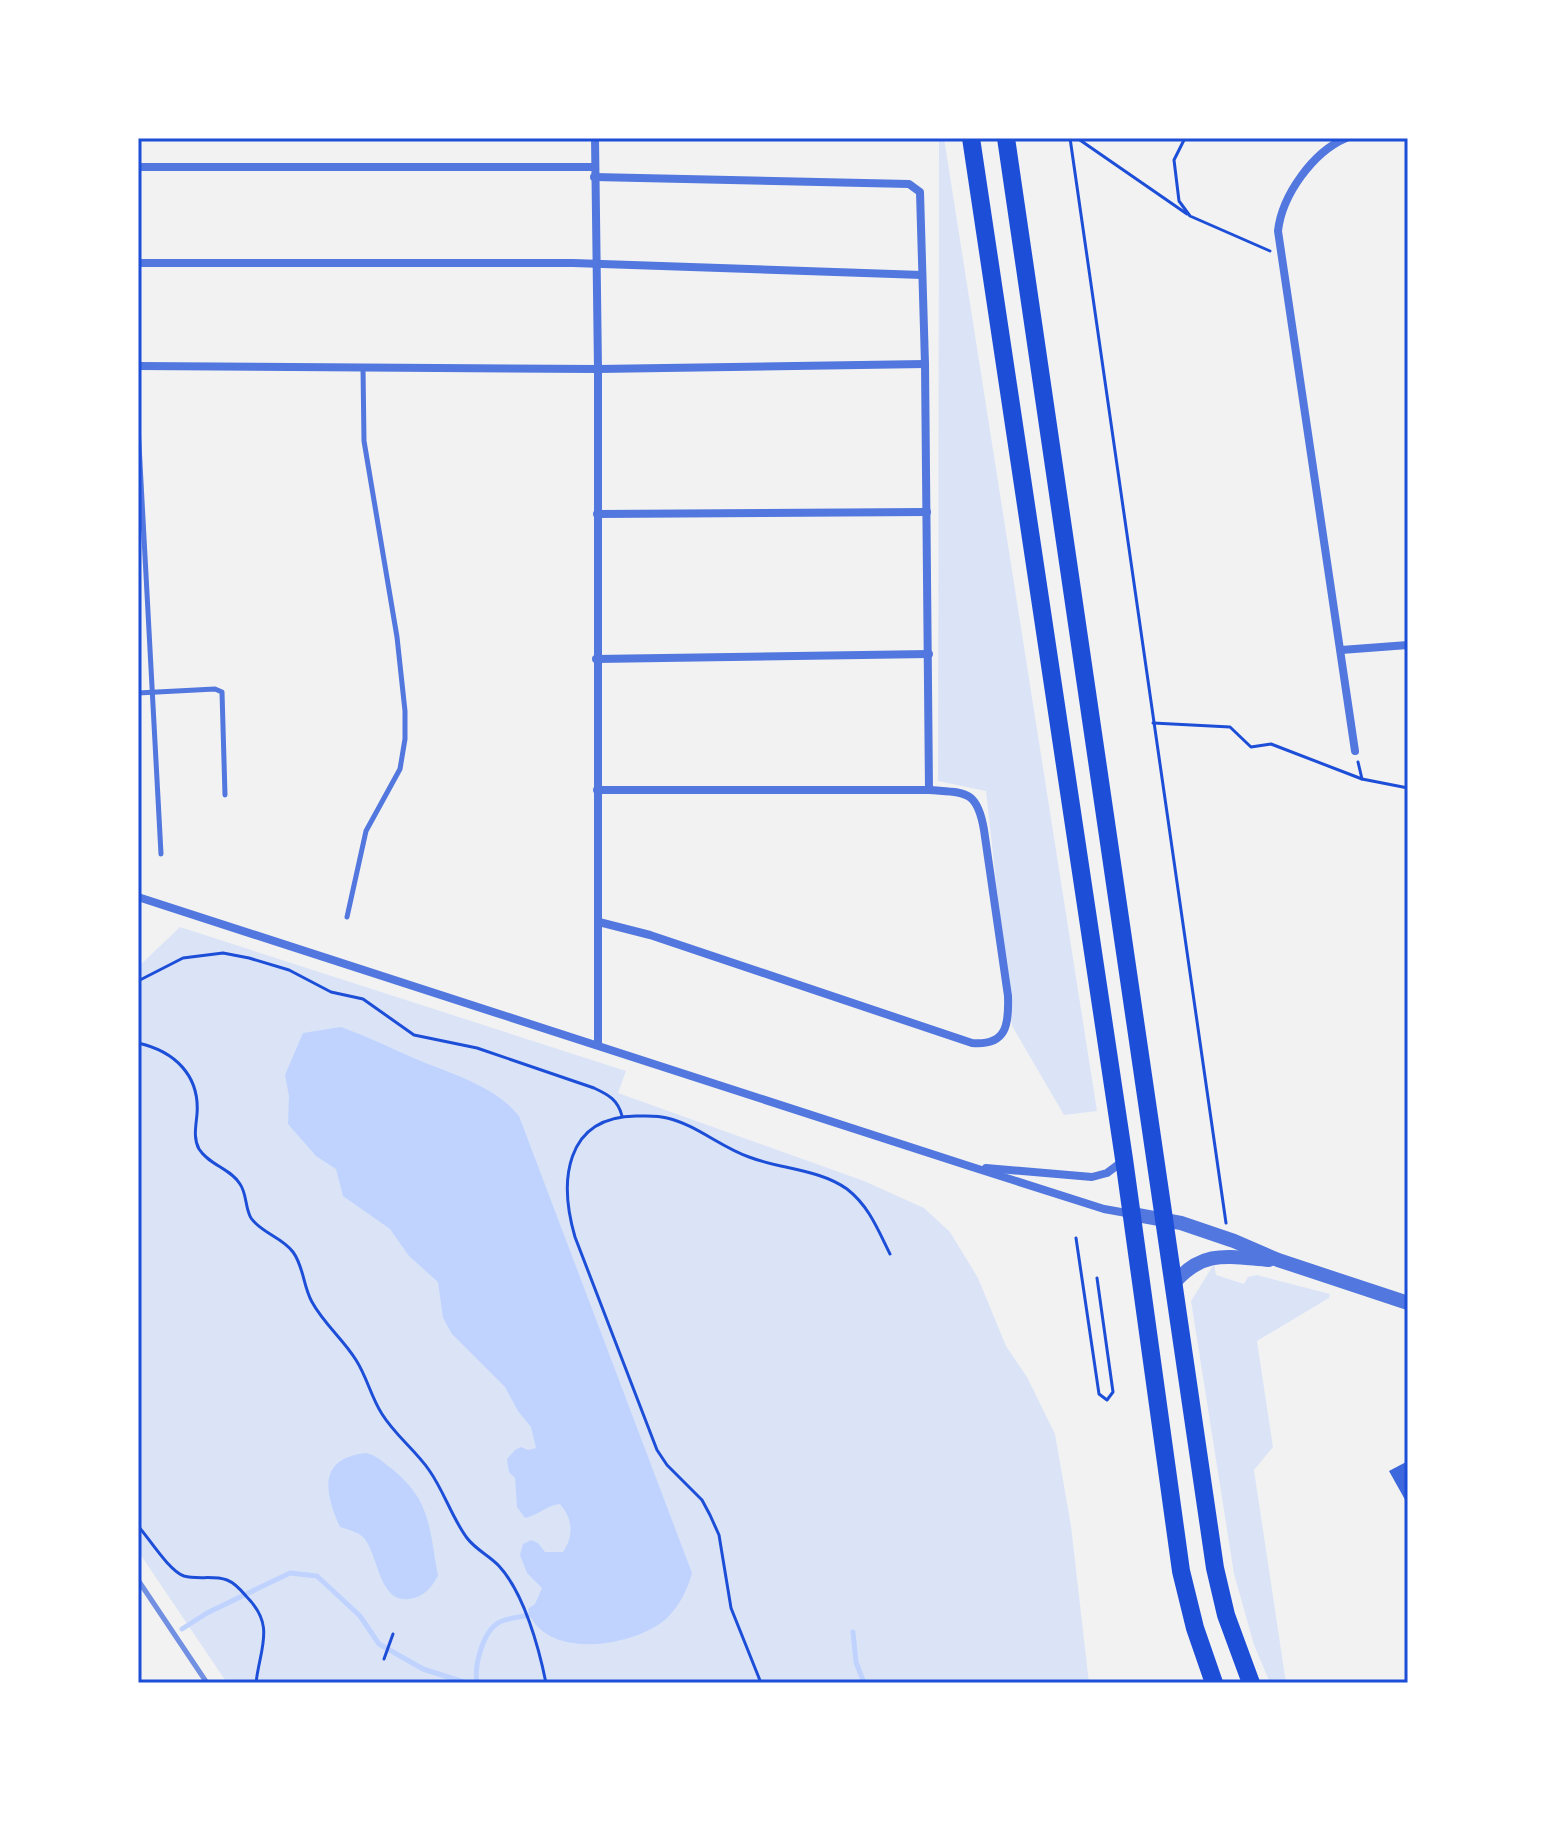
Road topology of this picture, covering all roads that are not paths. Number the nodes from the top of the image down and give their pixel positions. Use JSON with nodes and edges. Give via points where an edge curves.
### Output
{"nodes":[{"id":1,"x":595,"y":138,"type":"edge"},
{"id":2,"x":971,"y":138,"type":"edge"},
{"id":3,"x":1006,"y":138,"type":"edge"},
{"id":4,"x":1346,"y":138,"type":"edge"},
{"id":5,"x":138,"y":167,"type":"edge"},
{"id":6,"x":594,"y":167,"type":"junction"},
{"id":7,"x":594,"y":177,"type":"junction"},
{"id":8,"x":138,"y":263,"type":"edge"},
{"id":9,"x":597,"y":264,"type":"junction"},
{"id":10,"x":922,"y":275,"type":"junction"},
{"id":11,"x":925,"y":364,"type":"junction"},
{"id":12,"x":138,"y":366,"type":"edge"},
{"id":13,"x":363,"y":367,"type":"junction"},
{"id":14,"x":598,"y":369,"type":"junction"},
{"id":15,"x":138,"y":426,"type":"edge"},
{"id":16,"x":140,"y":480,"type":"edge"},
{"id":17,"x":927,"y":512,"type":"junction"},
{"id":18,"x":597,"y":514,"type":"junction"},
{"id":19,"x":1408,"y":645,"type":"edge"},
{"id":20,"x":1341,"y":650,"type":"junction"},
{"id":21,"x":929,"y":654,"type":"junction"},
{"id":22,"x":596,"y":659,"type":"junction"},
{"id":23,"x":153,"y":692,"type":"junction"},
{"id":24,"x":138,"y":693,"type":"edge"},
{"id":25,"x":1355,"y":751,"type":"road end"},
{"id":26,"x":597,"y":790,"type":"junction"},
{"id":27,"x":929,"y":790,"type":"junction"},
{"id":28,"x":225,"y":795,"type":"dead end"},
{"id":29,"x":161,"y":854,"type":"dead end"},
{"id":30,"x":138,"y":897,"type":"edge"},
{"id":31,"x":347,"y":917,"type":"dead end"},
{"id":32,"x":599,"y":922,"type":"junction"},
{"id":33,"x":598,"y":1045,"type":"junction"},
{"id":34,"x":1124,"y":1159,"type":"junction"},
{"id":35,"x":969,"y":1166,"type":"junction"},
{"id":36,"x":1132,"y":1214,"type":"junction"},
{"id":37,"x":1166,"y":1221,"type":"junction"},
{"id":38,"x":1278,"y":1260,"type":"junction"},
{"id":39,"x":1175,"y":1282,"type":"junction"},
{"id":40,"x":1408,"y":1303,"type":"edge"},
{"id":41,"x":1214,"y":1683,"type":"edge"},
{"id":42,"x":1251,"y":1683,"type":"edge"}],
"edges":[{"from":1,"to":6,"type":"street"},
{"from":2,"to":34,"type":"highway"},
{"from":3,"to":37,"type":"highway"},
{"from":4,"to":20,"type":"street","via":[[1322,153],[1283,205],[1278,231]]},
{"from":5,"to":6,"type":"street"},
{"from":6,"to":7,"type":"street"},
{"from":7,"to":9,"type":"street"},
{"from":7,"to":10,"type":"street","via":[[909,184],[920,192]]},
{"from":8,"to":9,"type":"street"},
{"from":9,"to":10,"type":"street"},
{"from":9,"to":14,"type":"street"},
{"from":10,"to":11,"type":"street"},
{"from":11,"to":14,"type":"street"},
{"from":11,"to":17,"type":"street"},
{"from":12,"to":13,"type":"street"},
{"from":13,"to":14,"type":"street"},
{"from":13,"to":31,"type":"lane","via":[[364,441],[397,637],[405,739],[400,769],[366,831]]},
{"from":14,"to":18,"type":"street"},
{"from":15,"to":16,"type":"lane"},
{"from":16,"to":23,"type":"lane"},
{"from":17,"to":18,"type":"street"},
{"from":17,"to":21,"type":"street"},
{"from":18,"to":22,"type":"street"},
{"from":19,"to":20,"type":"street"},
{"from":20,"to":25,"type":"street"},
{"from":21,"to":22,"type":"street"},
{"from":21,"to":27,"type":"street"},
{"from":22,"to":26,"type":"street"},
{"from":23,"to":24,"type":"lane"},
{"from":23,"to":28,"type":"lane","via":[[222,692]]},
{"from":23,"to":29,"type":"lane"},
{"from":26,"to":27,"type":"street"},
{"from":26,"to":32,"type":"street"},
{"from":27,"to":32,"type":"street","via":[[965,793],[980,809],[1008,996],[1008,1021],[993,1041],[972,1043]]},
{"from":30,"to":33,"type":"street"},
{"from":32,"to":33,"type":"street"},
{"from":33,"to":35,"type":"street"},
{"from":34,"to":35,"type":"street","via":[[1107,1173],[1082,1178]]},
{"from":34,"to":36,"type":"highway"},
{"from":35,"to":36,"type":"street"},
{"from":36,"to":37,"type":"street"},
{"from":36,"to":41,"type":"highway","via":[[1181,1571]]},
{"from":37,"to":38,"type":"street"},
{"from":37,"to":39,"type":"highway"},
{"from":38,"to":39,"type":"street","via":[[1214,1257],[1187,1267]]},
{"from":38,"to":40,"type":"street"},
{"from":39,"to":42,"type":"highway","via":[[1215,1568],[1230,1630]]}]}
